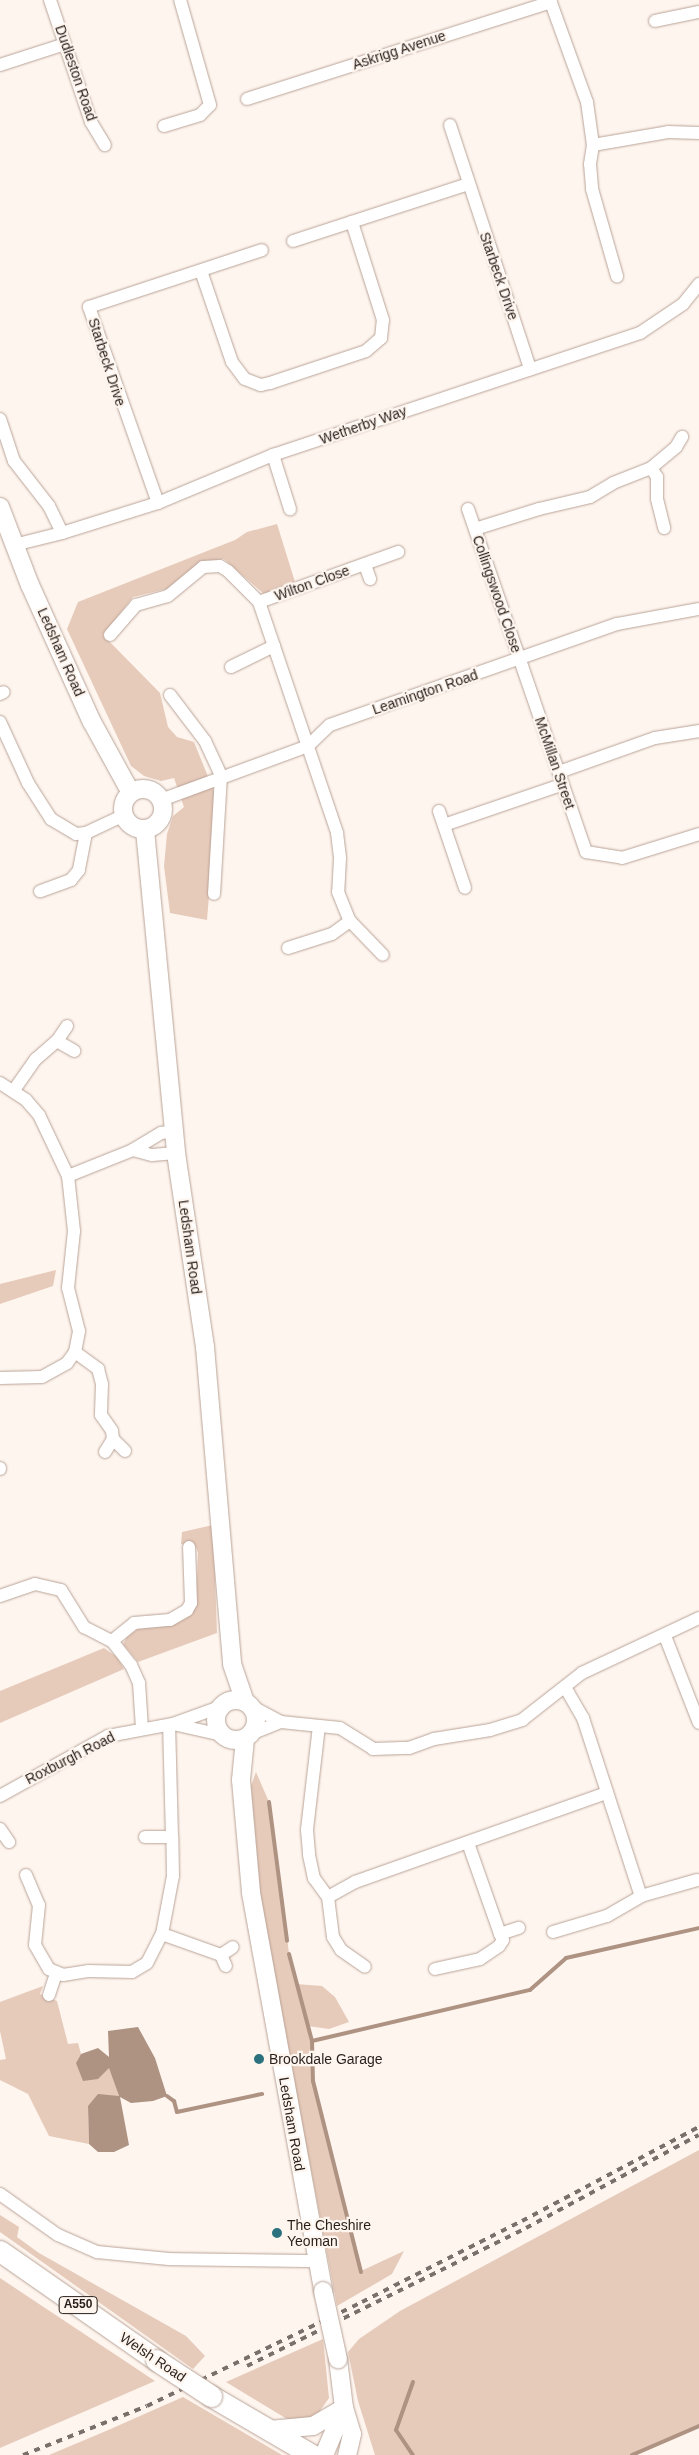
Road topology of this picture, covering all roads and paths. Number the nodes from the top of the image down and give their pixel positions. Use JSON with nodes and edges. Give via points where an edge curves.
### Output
{"nodes":[{"id":1,"x":50,"y":0,"type":"edge"},
{"id":2,"x":180,"y":0,"type":"edge"},
{"id":3,"x":550,"y":1,"type":"edge"},
{"id":4,"x":699,"y":12,"type":"edge"},
{"id":5,"x":655,"y":21,"type":"dead end"},
{"id":6,"x":65,"y":44,"type":"junction"},
{"id":7,"x":0,"y":65,"type":"edge"},
{"id":8,"x":247,"y":98,"type":"dead end"},
{"id":9,"x":450,"y":125,"type":"dead end"},
{"id":10,"x":164,"y":126,"type":"dead end"},
{"id":11,"x":699,"y":133,"type":"edge"},
{"id":12,"x":105,"y":145,"type":"dead end"},
{"id":13,"x":593,"y":145,"type":"junction"},
{"id":14,"x":468,"y":184,"type":"junction"},
{"id":15,"x":352,"y":222,"type":"junction"},
{"id":16,"x":293,"y":240,"type":"dead end"},
{"id":17,"x":262,"y":250,"type":"dead end"},
{"id":18,"x":201,"y":271,"type":"junction"},
{"id":19,"x":617,"y":276,"type":"dead end"},
{"id":20,"x":699,"y":284,"type":"edge"},
{"id":21,"x":530,"y":369,"type":"junction"},
{"id":22,"x":0,"y":419,"type":"edge"},
{"id":23,"x":682,"y":437,"type":"dead end"},
{"id":24,"x":273,"y":455,"type":"junction"},
{"id":25,"x":651,"y":468,"type":"junction"},
{"id":26,"x":158,"y":502,"type":"junction"},
{"id":27,"x":0,"y":507,"type":"edge"},
{"id":28,"x":290,"y":509,"type":"dead end"},
{"id":29,"x":468,"y":509,"type":"dead end"},
{"id":30,"x":664,"y":528,"type":"dead end"},
{"id":31,"x":475,"y":529,"type":"junction"},
{"id":32,"x":62,"y":533,"type":"junction"},
{"id":33,"x":14,"y":545,"type":"junction"},
{"id":34,"x":398,"y":552,"type":"dead end"},
{"id":35,"x":365,"y":564,"type":"junction"},
{"id":36,"x":370,"y":580,"type":"dead end"},
{"id":37,"x":259,"y":602,"type":"junction"},
{"id":38,"x":699,"y":609,"type":"edge"},
{"id":39,"x":110,"y":635,"type":"dead end"},
{"id":40,"x":274,"y":646,"type":"junction"},
{"id":41,"x":520,"y":659,"type":"junction"},
{"id":42,"x":231,"y":668,"type":"dead end"},
{"id":43,"x":170,"y":695,"type":"dead end"},
{"id":44,"x":0,"y":722,"type":"edge"},
{"id":45,"x":699,"y":731,"type":"edge"},
{"id":46,"x":308,"y":746,"type":"junction"},
{"id":47,"x":558,"y":772,"type":"junction"},
{"id":48,"x":221,"y":776,"type":"junction"},
{"id":49,"x":561,"y":785,"type":"junction"},
{"id":50,"x":132,"y":793,"type":"junction"},
{"id":51,"x":161,"y":800,"type":"junction"},
{"id":52,"x":439,"y":810,"type":"dead end"},
{"id":53,"x":124,"y":816,"type":"junction"},
{"id":54,"x":444,"y":825,"type":"junction"},
{"id":55,"x":145,"y":830,"type":"junction"},
{"id":56,"x":86,"y":833,"type":"junction"},
{"id":57,"x":699,"y":834,"type":"edge"},
{"id":58,"x":465,"y":888,"type":"dead end"},
{"id":59,"x":40,"y":891,"type":"dead end"},
{"id":60,"x":214,"y":894,"type":"dead end"},
{"id":61,"x":350,"y":921,"type":"junction"},
{"id":62,"x":288,"y":948,"type":"dead end"},
{"id":63,"x":383,"y":956,"type":"dead end"},
{"id":64,"x":67,"y":1026,"type":"dead end"},
{"id":65,"x":57,"y":1041,"type":"junction"},
{"id":66,"x":74,"y":1050,"type":"dead end"},
{"id":67,"x":0,"y":1083,"type":"edge"},
{"id":68,"x":14,"y":1090,"type":"junction"},
{"id":69,"x":174,"y":1131,"type":"junction"},
{"id":70,"x":133,"y":1150,"type":"junction"},
{"id":71,"x":176,"y":1153,"type":"junction"},
{"id":72,"x":68,"y":1176,"type":"junction"},
{"id":73,"x":75,"y":1352,"type":"junction"},
{"id":74,"x":0,"y":1378,"type":"edge"},
{"id":75,"x":113,"y":1439,"type":"junction"},
{"id":76,"x":125,"y":1451,"type":"dead end"},
{"id":77,"x":105,"y":1452,"type":"dead end"},
{"id":78,"x":189,"y":1548,"type":"dead end"},
{"id":79,"x":0,"y":1596,"type":"edge"},
{"id":80,"x":699,"y":1618,"type":"edge"},
{"id":81,"x":665,"y":1636,"type":"junction"},
{"id":82,"x":112,"y":1641,"type":"junction"},
{"id":83,"x":232,"y":1664,"type":"junction"},
{"id":84,"x":565,"y":1686,"type":"junction"},
{"id":85,"x":248,"y":1704,"type":"junction"},
{"id":86,"x":222,"y":1705,"type":"junction"},
{"id":87,"x":281,"y":1722,"type":"junction"},
{"id":88,"x":699,"y":1723,"type":"edge"},
{"id":89,"x":171,"y":1725,"type":"junction"},
{"id":90,"x":319,"y":1726,"type":"junction"},
{"id":91,"x":142,"y":1728,"type":"junction"},
{"id":92,"x":236,"y":1737,"type":"junction"},
{"id":93,"x":607,"y":1793,"type":"junction"},
{"id":94,"x":0,"y":1796,"type":"edge"},
{"id":95,"x":0,"y":1828,"type":"edge"},
{"id":96,"x":145,"y":1837,"type":"dead end"},
{"id":97,"x":172,"y":1837,"type":"junction"},
{"id":98,"x":9,"y":1842,"type":"dead end"},
{"id":99,"x":468,"y":1843,"type":"junction"},
{"id":100,"x":26,"y":1875,"type":"dead end"},
{"id":101,"x":697,"y":1880,"type":"dead end"},
{"id":102,"x":641,"y":1896,"type":"junction"},
{"id":103,"x":328,"y":1897,"type":"junction"},
{"id":104,"x":519,"y":1928,"type":"dead end"},
{"id":105,"x":553,"y":1932,"type":"dead end"},
{"id":106,"x":162,"y":1934,"type":"junction"},
{"id":107,"x":500,"y":1934,"type":"junction"},
{"id":108,"x":233,"y":1947,"type":"dead end"},
{"id":109,"x":365,"y":1967,"type":"dead end"},
{"id":110,"x":435,"y":1968,"type":"dead end"},
{"id":111,"x":56,"y":1973,"type":"junction"},
{"id":112,"x":49,"y":1995,"type":"dead end"},
{"id":113,"x":0,"y":2194,"type":"edge"},
{"id":114,"x":0,"y":2251,"type":"edge"},
{"id":115,"x":317,"y":2261,"type":"junction"},
{"id":116,"x":344,"y":2408,"type":"junction"},
{"id":117,"x":269,"y":2430,"type":"junction"},
{"id":118,"x":352,"y":2434,"type":"junction"},
{"id":119,"x":312,"y":2455,"type":"edge"},
{"id":120,"x":324,"y":2455,"type":"edge"},
{"id":121,"x":346,"y":2455,"type":"edge"},
{"id":122,"x":359,"y":2455,"type":"edge"}],
"edges":[{"from":1,"to":6,"type":"street","name":"Dudleston Road"},
{"from":2,"to":10,"type":"street","via":[[210,105],[200,115]]},
{"from":3,"to":8,"type":"street","name":"Askrigg Avenue"},
{"from":3,"to":13,"type":"street","via":[[587,102]]},
{"from":4,"to":5,"type":"street"},
{"from":6,"to":7,"type":"street"},
{"from":6,"to":12,"type":"street","name":"Dudleston Road","via":[[91,122]]},
{"from":9,"to":14,"type":"street","name":"Starbeck Drive"},
{"from":11,"to":13,"type":"street","via":[[668,132]]},
{"from":13,"to":19,"type":"street","via":[[590,164],[592,189]]},
{"from":14,"to":15,"type":"street"},
{"from":14,"to":21,"type":"street","name":"Starbeck Drive"},
{"from":15,"to":16,"type":"street"},
{"from":15,"to":18,"type":"street","via":[[383,320],[381,338],[366,352],[270,383],[261,385],[245,379],[232,362]]},
{"from":17,"to":18,"type":"street","name":"Starbeck Drive"},
{"from":18,"to":26,"type":"street","name":"Starbeck Drive","via":[[84,308]]},
{"from":20,"to":21,"type":"street","name":"Wetherby Way","via":[[683,304],[640,333]]},
{"from":21,"to":24,"type":"street","name":"Wetherby Way"},
{"from":22,"to":32,"type":"street","via":[[14,462],[49,506]]},
{"from":23,"to":25,"type":"street","name":"Collingswood Close","via":[[676,447]]},
{"from":24,"to":26,"type":"street","name":"Wetherby Way"},
{"from":24,"to":28,"type":"street"},
{"from":25,"to":30,"type":"street","via":[[657,478],[657,499]]},
{"from":25,"to":31,"type":"street","name":"Collingswood Close","via":[[577,502],[539,509]]},
{"from":26,"to":32,"type":"street","name":"Wetherby Way"},
{"from":27,"to":33,"type":"main road","name":"Ledsham Road"},
{"from":29,"to":31,"type":"street","name":"Collingswood Close"},
{"from":31,"to":41,"type":"street","name":"Collingswood Close"},
{"from":32,"to":33,"type":"street","name":"Wetherby Way"},
{"from":33,"to":50,"type":"main road","name":"Ledsham Road","via":[[92,722]]},
{"from":34,"to":35,"type":"street","name":"Wilton Close"},
{"from":35,"to":36,"type":"street","name":"Wilton Close"},
{"from":35,"to":37,"type":"street","name":"Wilton Close"},
{"from":37,"to":39,"type":"street","name":"Wilton Close","via":[[220,566],[198,570],[168,596],[136,604]]},
{"from":37,"to":40,"type":"street","name":"Wilton Close"},
{"from":38,"to":41,"type":"street","name":"Leamington Road","via":[[617,624]]},
{"from":40,"to":42,"type":"street"},
{"from":40,"to":46,"type":"street","name":"Wilton Close"},
{"from":41,"to":46,"type":"street","name":"Leamington Road","via":[[330,725]]},
{"from":41,"to":47,"type":"street","name":"McMillan Street"},
{"from":43,"to":48,"type":"street","via":[[205,742]]},
{"from":44,"to":56,"type":"street","via":[[33,791],[51,819],[70,832]]},
{"from":45,"to":47,"type":"street","via":[[655,738]]},
{"from":46,"to":48,"type":"street","name":"Leamington Road"},
{"from":46,"to":61,"type":"street","name":"Wilton Close","via":[[337,833],[340,858],[338,892]]},
{"from":47,"to":49,"type":"street","name":"McMillan Street"},
{"from":48,"to":51,"type":"street","name":"Leamington Road"},
{"from":48,"to":60,"type":"street"},
{"from":49,"to":54,"type":"street"},
{"from":49,"to":57,"type":"street","name":"McMillan Street","via":[[586,852],[622,858]]},
{"from":50,"to":51,"type":"main road","via":[[149,790]]},
{"from":50,"to":53,"type":"main road","via":[[124,803]]},
{"from":51,"to":55,"type":"main road","via":[[160,820]]},
{"from":52,"to":54,"type":"street"},
{"from":53,"to":55,"type":"main road","via":[[132,826]]},
{"from":53,"to":56,"type":"street"},
{"from":54,"to":58,"type":"street"},
{"from":55,"to":69,"type":"main road","name":"Ledsham Road"},
{"from":56,"to":59,"type":"street","via":[[79,870],[71,880],[56,880]]},
{"from":61,"to":62,"type":"street","via":[[332,934]]},
{"from":61,"to":63,"type":"street"},
{"from":64,"to":65,"type":"street"},
{"from":65,"to":66,"type":"street"},
{"from":65,"to":68,"type":"street","via":[[36,1059]]},
{"from":67,"to":68,"type":"street"},
{"from":68,"to":72,"type":"street","via":[[39,1115]]},
{"from":69,"to":70,"type":"street","via":[[161,1133]]},
{"from":69,"to":71,"type":"main road","name":"Ledsham Road"},
{"from":70,"to":71,"type":"street","via":[[152,1155]]},
{"from":70,"to":72,"type":"street"},
{"from":71,"to":83,"type":"main road","name":"Ledsham Road","via":[[204,1347]]},
{"from":72,"to":73,"type":"street","via":[[74,1230],[68,1288],[79,1332]]},
{"from":73,"to":74,"type":"street","via":[[67,1364],[42,1377]]},
{"from":73,"to":75,"type":"street","via":[[98,1369],[102,1384],[99,1407]]},
{"from":75,"to":76,"type":"street"},
{"from":75,"to":77,"type":"street"},
{"from":78,"to":82,"type":"street","via":[[191,1603],[187,1610],[170,1620],[134,1623]]},
{"from":79,"to":82,"type":"street","via":[[26,1585],[53,1586],[67,1597],[84,1627]]},
{"from":80,"to":81,"type":"street"},
{"from":81,"to":84,"type":"street","via":[[582,1673]]},
{"from":81,"to":88,"type":"street"},
{"from":82,"to":91,"type":"street","via":[[132,1665],[139,1683]]},
{"from":83,"to":85,"type":"main road","name":"Ledsham Road"},
{"from":83,"to":86,"type":"main road","name":"Ledsham Road"},
{"from":84,"to":90,"type":"street","via":[[522,1720],[507,1726],[434,1739],[409,1748],[373,1749],[340,1728]]},
{"from":84,"to":93,"type":"street","via":[[583,1718]]},
{"from":85,"to":86,"type":"main road"},
{"from":85,"to":87,"type":"street"},
{"from":85,"to":92,"type":"main road","name":"Ledsham Road","via":[[256,1721]]},
{"from":86,"to":89,"type":"street","name":"Roxburgh Road"},
{"from":86,"to":92,"type":"main road","name":"Ledsham Road","via":[[215,1722]]},
{"from":87,"to":90,"type":"street"},
{"from":87,"to":92,"type":"street"},
{"from":89,"to":91,"type":"street","name":"Roxburgh Road"},
{"from":89,"to":92,"type":"street","name":"Roxburgh Road"},
{"from":89,"to":97,"type":"street"},
{"from":90,"to":103,"type":"street","via":[[307,1830],[314,1878]]},
{"from":91,"to":94,"type":"street","name":"Roxburgh Road","via":[[108,1736]]},
{"from":92,"to":115,"type":"main road","name":"Ledsham Road","via":[[251,1893]]},
{"from":93,"to":99,"type":"street"},
{"from":93,"to":102,"type":"street"},
{"from":95,"to":98,"type":"street"},
{"from":96,"to":97,"type":"street"},
{"from":97,"to":106,"type":"street","via":[[173,1876]]},
{"from":99,"to":103,"type":"street","via":[[355,1882]]},
{"from":99,"to":107,"type":"street"},
{"from":100,"to":111,"type":"street","via":[[39,1905],[34,1945],[48,1969]]},
{"from":101,"to":102,"type":"street"},
{"from":102,"to":105,"type":"street","via":[[607,1916]]},
{"from":103,"to":109,"type":"street","via":[[333,1936],[341,1950]]},
{"from":104,"to":107,"type":"street"},
{"from":106,"to":108,"type":"street","via":[[224,1960]]},
{"from":106,"to":111,"type":"street","via":[[147,1962],[132,1972]]},
{"from":107,"to":110,"type":"street","via":[[503,1940],[499,1946],[480,1958]]},
{"from":111,"to":112,"type":"street"},
{"from":113,"to":115,"type":"street","via":[[58,2235],[97,2252],[168,2259]]},
{"from":114,"to":117,"type":"highway","name":"Welsh Road","number":"A550","bridge":true,"via":[[156,2360]]},
{"from":115,"to":116,"type":"main road","name":"Ledsham Road","bridge":true,"via":[[338,2359]]},
{"from":116,"to":117,"type":"main road","via":[[313,2426]]},
{"from":116,"to":118,"type":"main road","name":"Ledsham Road"},
{"from":116,"to":120,"type":"main road"},
{"from":117,"to":119,"type":"highway","name":"Welsh Road","number":"A550"},
{"from":118,"to":121,"type":"main road"},
{"from":118,"to":122,"type":"main road","name":"Ledsham Road"}]}
